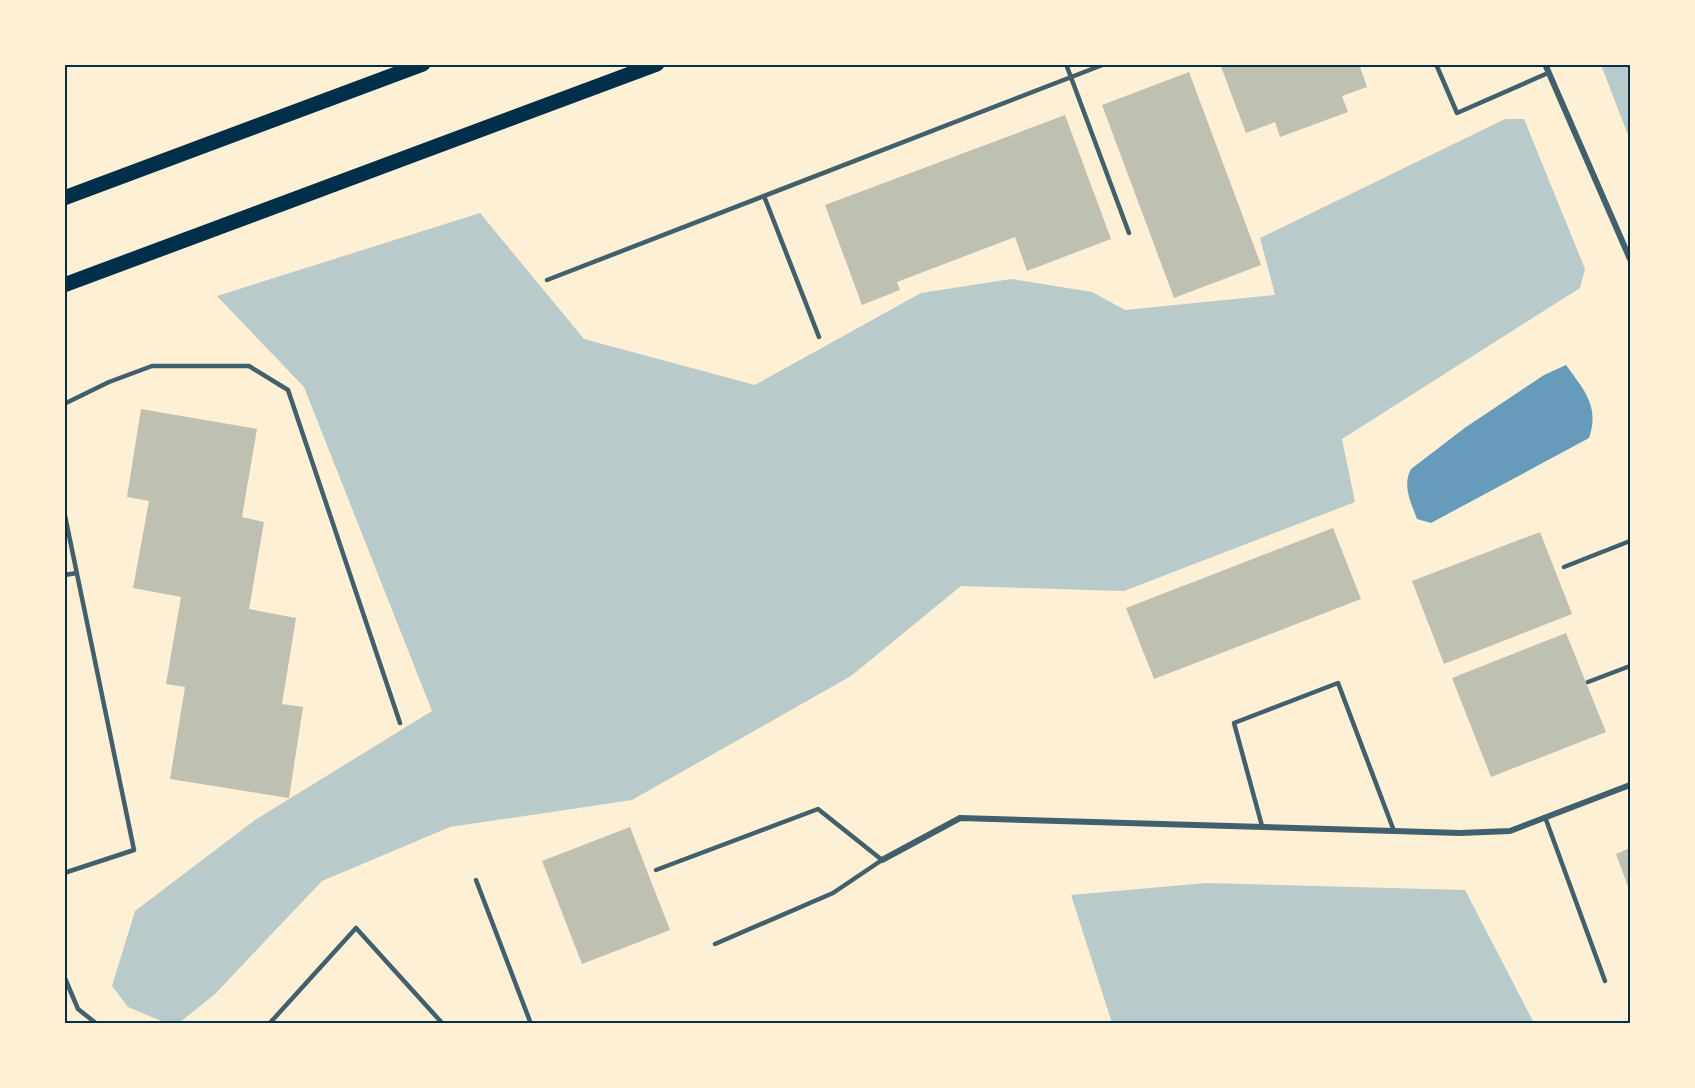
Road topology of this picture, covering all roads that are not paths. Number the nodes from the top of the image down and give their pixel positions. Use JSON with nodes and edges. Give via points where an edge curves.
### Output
{"nodes":[{"id":1,"x":423,"y":64,"type":"edge"},
{"id":2,"x":657,"y":64,"type":"edge"},
{"id":3,"x":1066,"y":64,"type":"edge"},
{"id":4,"x":1105,"y":64,"type":"edge"},
{"id":5,"x":1437,"y":64,"type":"edge"},
{"id":6,"x":1545,"y":64,"type":"edge"},
{"id":7,"x":1548,"y":72,"type":"junction"},
{"id":8,"x":1071,"y":78,"type":"junction"},
{"id":9,"x":764,"y":196,"type":"junction"},
{"id":10,"x":64,"y":198,"type":"edge"},
{"id":11,"x":1129,"y":232,"type":"dead end"},
{"id":12,"x":1630,"y":258,"type":"edge"},
{"id":13,"x":547,"y":280,"type":"dead end"},
{"id":14,"x":64,"y":285,"type":"edge"},
{"id":15,"x":819,"y":337,"type":"dead end"},
{"id":16,"x":64,"y":404,"type":"edge"},
{"id":17,"x":64,"y":511,"type":"edge"},
{"id":18,"x":1630,"y":541,"type":"edge"},
{"id":19,"x":1564,"y":567,"type":"dead end"},
{"id":20,"x":77,"y":573,"type":"junction"},
{"id":21,"x":64,"y":575,"type":"edge"},
{"id":22,"x":1630,"y":666,"type":"edge"},
{"id":23,"x":1588,"y":682,"type":"dead end"},
{"id":24,"x":400,"y":723,"type":"dead end"},
{"id":25,"x":1630,"y":784,"type":"edge"},
{"id":26,"x":1545,"y":818,"type":"junction"},
{"id":27,"x":1262,"y":826,"type":"junction"},
{"id":28,"x":1394,"y":831,"type":"junction"},
{"id":29,"x":882,"y":860,"type":"junction"},
{"id":30,"x":656,"y":870,"type":"dead end"},
{"id":31,"x":64,"y":873,"type":"edge"},
{"id":32,"x":476,"y":880,"type":"dead end"},
{"id":33,"x":714,"y":944,"type":"dead end"},
{"id":34,"x":64,"y":976,"type":"edge"},
{"id":35,"x":1605,"y":981,"type":"dead end"},
{"id":36,"x":89,"y":1021,"type":"edge"},
{"id":37,"x":97,"y":1023,"type":"edge"},
{"id":38,"x":269,"y":1023,"type":"edge"},
{"id":39,"x":443,"y":1023,"type":"edge"},
{"id":40,"x":531,"y":1023,"type":"edge"}],
"edges":[{"from":1,"to":10,"type":"main road"},
{"from":2,"to":14,"type":"main road"},
{"from":3,"to":8,"type":"lane"},
{"from":4,"to":8,"type":"lane"},
{"from":5,"to":7,"type":"lane","via":[[1457,113]]},
{"from":6,"to":7,"type":"street"},
{"from":7,"to":12,"type":"street"},
{"from":8,"to":9,"type":"lane"},
{"from":8,"to":11,"type":"lane"},
{"from":9,"to":13,"type":"lane"},
{"from":9,"to":15,"type":"lane"},
{"from":16,"to":24,"type":"lane","via":[[152,366],[249,366],[288,390]]},
{"from":17,"to":20,"type":"lane"},
{"from":18,"to":19,"type":"lane"},
{"from":20,"to":21,"type":"lane"},
{"from":20,"to":31,"type":"lane","via":[[134,850]]},
{"from":22,"to":23,"type":"lane"},
{"from":25,"to":26,"type":"street"},
{"from":26,"to":28,"type":"street","via":[[1510,831]]},
{"from":26,"to":35,"type":"lane"},
{"from":27,"to":28,"type":"street"},
{"from":27,"to":28,"type":"lane","via":[[1234,723],[1338,683]]},
{"from":27,"to":29,"type":"street","via":[[960,818]]},
{"from":29,"to":30,"type":"lane","via":[[818,809]]},
{"from":29,"to":33,"type":"lane","via":[[833,893]]},
{"from":32,"to":40,"type":"lane"},
{"from":34,"to":36,"type":"lane","via":[[78,1009]]},
{"from":36,"to":37,"type":"lane"},
{"from":38,"to":39,"type":"lane","via":[[356,928]]}]}
